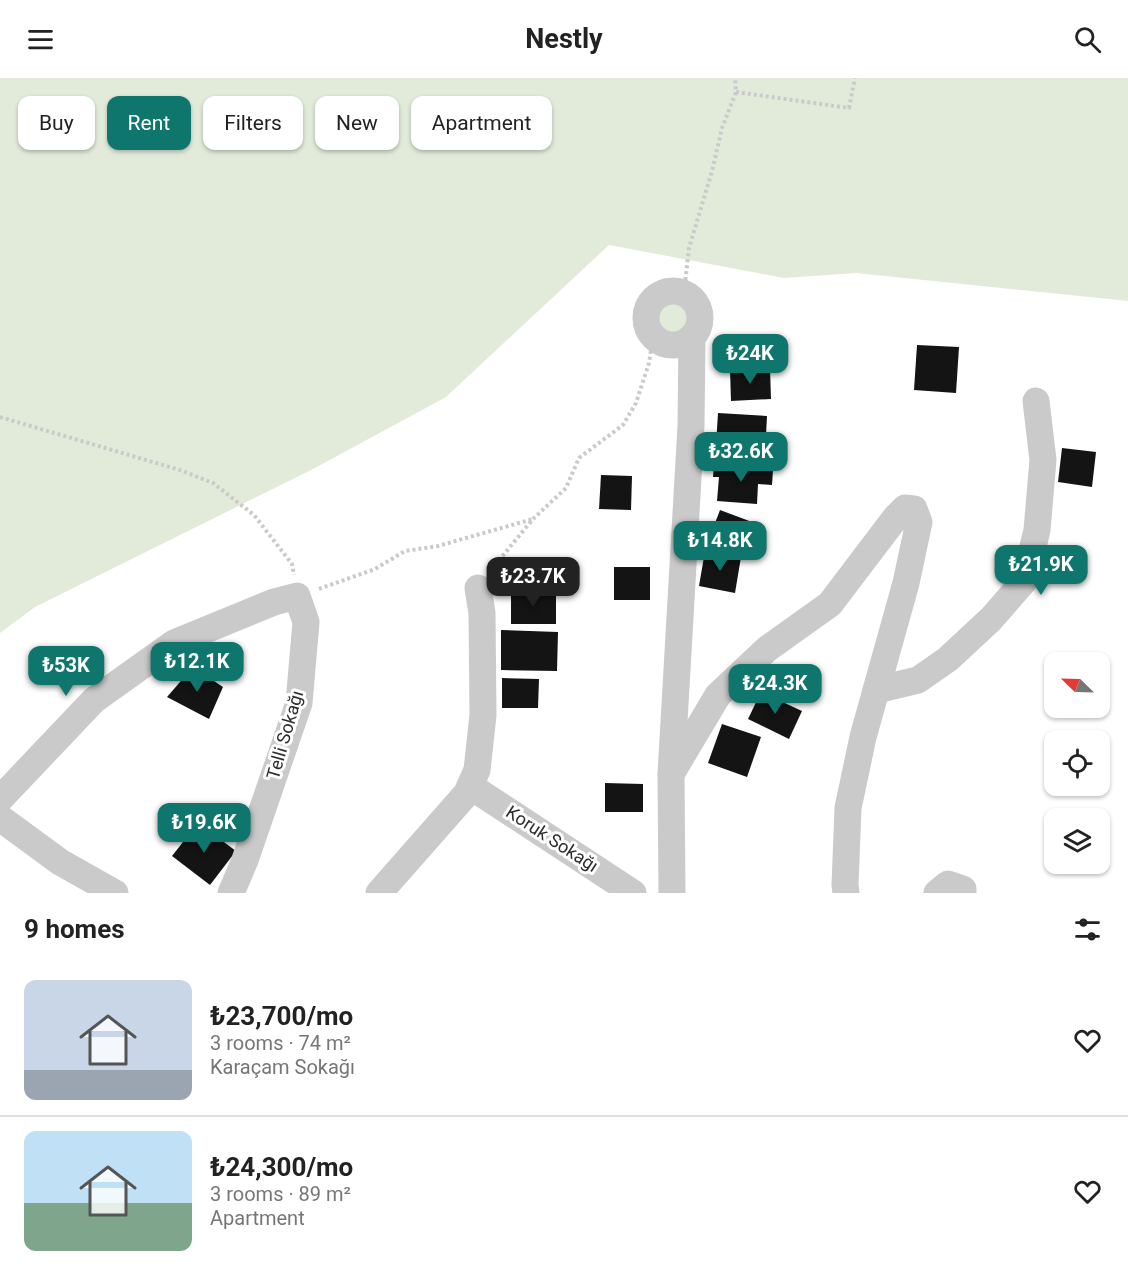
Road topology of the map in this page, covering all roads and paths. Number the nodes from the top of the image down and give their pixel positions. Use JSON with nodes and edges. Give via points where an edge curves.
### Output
{"nodes":[{"id":1,"x":735,"y":78,"type":"edge"},
{"id":2,"x":855,"y":78,"type":"edge"},
{"id":3,"x":736,"y":92,"type":"junction"},
{"id":4,"x":684,"y":292,"type":"junction"},
{"id":5,"x":692,"y":337,"type":"junction"},
{"id":6,"x":653,"y":338,"type":"junction"},
{"id":7,"x":1036,"y":401,"type":"dead end"},
{"id":8,"x":0,"y":417,"type":"edge"},
{"id":9,"x":533,"y":519,"type":"junction"},
{"id":10,"x":478,"y":588,"type":"joint"},
{"id":11,"x":297,"y":596,"type":"junction"},
{"id":12,"x":876,"y":690,"type":"junction"},
{"id":13,"x":671,"y":774,"type":"junction"},
{"id":14,"x":470,"y":786,"type":"junction"},
{"id":15,"x":0,"y":799,"type":"edge"},
{"id":16,"x":0,"y":818,"type":"edge"},
{"id":17,"x":115,"y":893,"type":"edge"},
{"id":18,"x":231,"y":893,"type":"edge"},
{"id":19,"x":379,"y":893,"type":"edge"},
{"id":20,"x":633,"y":893,"type":"edge"},
{"id":21,"x":672,"y":893,"type":"edge"},
{"id":22,"x":846,"y":893,"type":"edge"},
{"id":23,"x":937,"y":893,"type":"edge"},
{"id":24,"x":963,"y":893,"type":"edge"}],
"edges":[{"from":1,"to":3,"type":"path"},
{"from":2,"to":3,"type":"path","via":[[849,108]]},
{"from":3,"to":4,"type":"path","via":[[722,128],[689,248]]},
{"from":4,"to":5,"type":"street","via":[[699,308],[699,328]]},
{"from":4,"to":6,"type":"street","via":[[673,290],[654,298],[646,318]]},
{"from":5,"to":6,"type":"street","via":[[684,344],[673,345]]},
{"from":5,"to":13,"type":"street","via":[[691,426]]},
{"from":6,"to":9,"type":"path","via":[[636,403],[623,425],[579,458],[566,488]]},
{"from":7,"to":12,"type":"street","via":[[1043,460],[1037,530],[1025,580],[948,659],[918,680]]},
{"from":8,"to":11,"type":"path","via":[[213,483],[254,515],[292,564]]},
{"from":9,"to":10,"type":"path"},
{"from":9,"to":11,"type":"path","via":[[438,546],[405,551],[375,569]]},
{"from":10,"to":14,"type":"street","via":[[482,613],[483,715],[477,770]]},
{"from":11,"to":15,"type":"street","via":[[174,643],[94,700]]},
{"from":11,"to":18,"type":"street","name":"Telli Sokağı","via":[[306,622],[299,703]]},
{"from":12,"to":13,"type":"street","via":[[919,522],[914,509],[905,508],[896,516],[830,604],[767,649],[718,695]]},
{"from":12,"to":22,"type":"street","via":[[848,808]]},
{"from":13,"to":21,"type":"street"},
{"from":14,"to":19,"type":"street"},
{"from":14,"to":20,"type":"street","name":"Koruk Sokağı"},
{"from":16,"to":17,"type":"street","via":[[60,862]]},
{"from":23,"to":24,"type":"street","via":[[948,884],[963,889]]}]}
